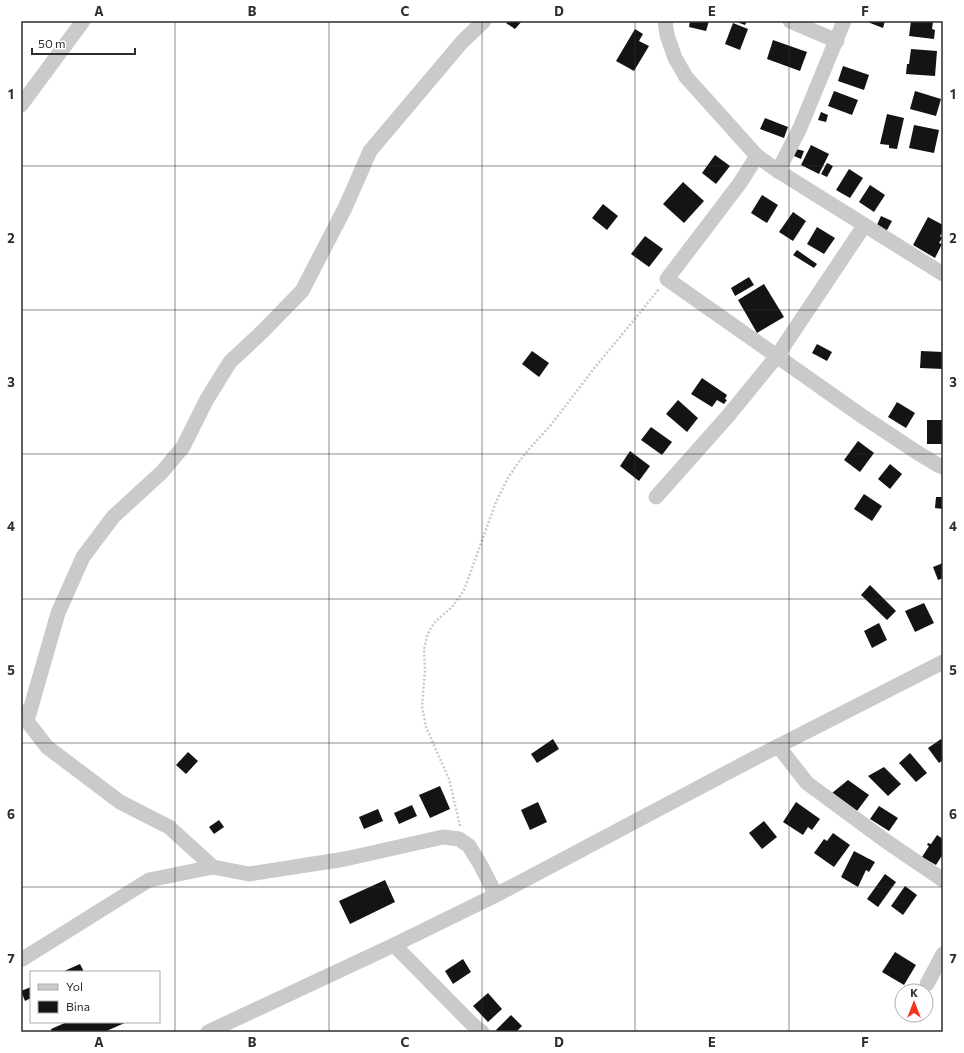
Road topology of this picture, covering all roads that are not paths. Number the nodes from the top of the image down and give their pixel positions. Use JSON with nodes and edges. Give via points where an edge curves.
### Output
{"nodes":[{"id":1,"x":83,"y":21,"type":"edge"},
{"id":2,"x":484,"y":21,"type":"edge"},
{"id":3,"x":665,"y":21,"type":"edge"},
{"id":4,"x":790,"y":21,"type":"edge"},
{"id":5,"x":844,"y":21,"type":"edge"},
{"id":6,"x":836,"y":41,"type":"junction"},
{"id":7,"x":21,"y":105,"type":"edge"},
{"id":8,"x":757,"y":156,"type":"junction"},
{"id":9,"x":778,"y":171,"type":"junction"},
{"id":10,"x":864,"y":226,"type":"junction"},
{"id":11,"x":943,"y":274,"type":"edge"},
{"id":12,"x":777,"y":356,"type":"junction"},
{"id":13,"x":943,"y":466,"type":"edge"},
{"id":14,"x":656,"y":497,"type":"dead end"},
{"id":15,"x":943,"y":662,"type":"edge"},
{"id":16,"x":24,"y":715,"type":"edge"},
{"id":17,"x":778,"y":746,"type":"junction"},
{"id":18,"x":213,"y":867,"type":"junction"},
{"id":19,"x":943,"y":880,"type":"edge"},
{"id":20,"x":496,"y":895,"type":"junction"},
{"id":21,"x":394,"y":945,"type":"junction"},
{"id":22,"x":943,"y":954,"type":"edge"},
{"id":23,"x":21,"y":960,"type":"edge"},
{"id":24,"x":928,"y":983,"type":"edge"},
{"id":25,"x":208,"y":1032,"type":"edge"},
{"id":26,"x":482,"y":1032,"type":"edge"}],
"edges":[{"from":1,"to":7,"type":"street"},
{"from":2,"to":16,"type":"street","via":[[462,42],[370,151],[345,208],[302,291],[230,362],[207,399],[183,447],[162,472],[112,517],[83,557],[58,613]]},
{"from":3,"to":8,"type":"street","via":[[675,58],[686,77]]},
{"from":4,"to":6,"type":"street"},
{"from":5,"to":6,"type":"street"},
{"from":6,"to":9,"type":"street","via":[[800,128]]},
{"from":8,"to":9,"type":"street"},
{"from":8,"to":12,"type":"street","via":[[740,183],[667,279]]},
{"from":9,"to":10,"type":"street"},
{"from":10,"to":11,"type":"street"},
{"from":10,"to":12,"type":"street"},
{"from":12,"to":13,"type":"street","via":[[862,416],[938,466]]},
{"from":12,"to":14,"type":"street"},
{"from":15,"to":17,"type":"street"},
{"from":16,"to":18,"type":"street","via":[[47,747],[120,802],[169,827]]},
{"from":17,"to":19,"type":"street","via":[[807,783]]},
{"from":17,"to":20,"type":"street"},
{"from":18,"to":20,"type":"street","via":[[249,874],[345,859],[442,837],[459,839],[469,846]]},
{"from":18,"to":23,"type":"street","via":[[150,880]]},
{"from":20,"to":21,"type":"street"},
{"from":21,"to":25,"type":"street"},
{"from":21,"to":26,"type":"street"},
{"from":22,"to":24,"type":"street"}]}
